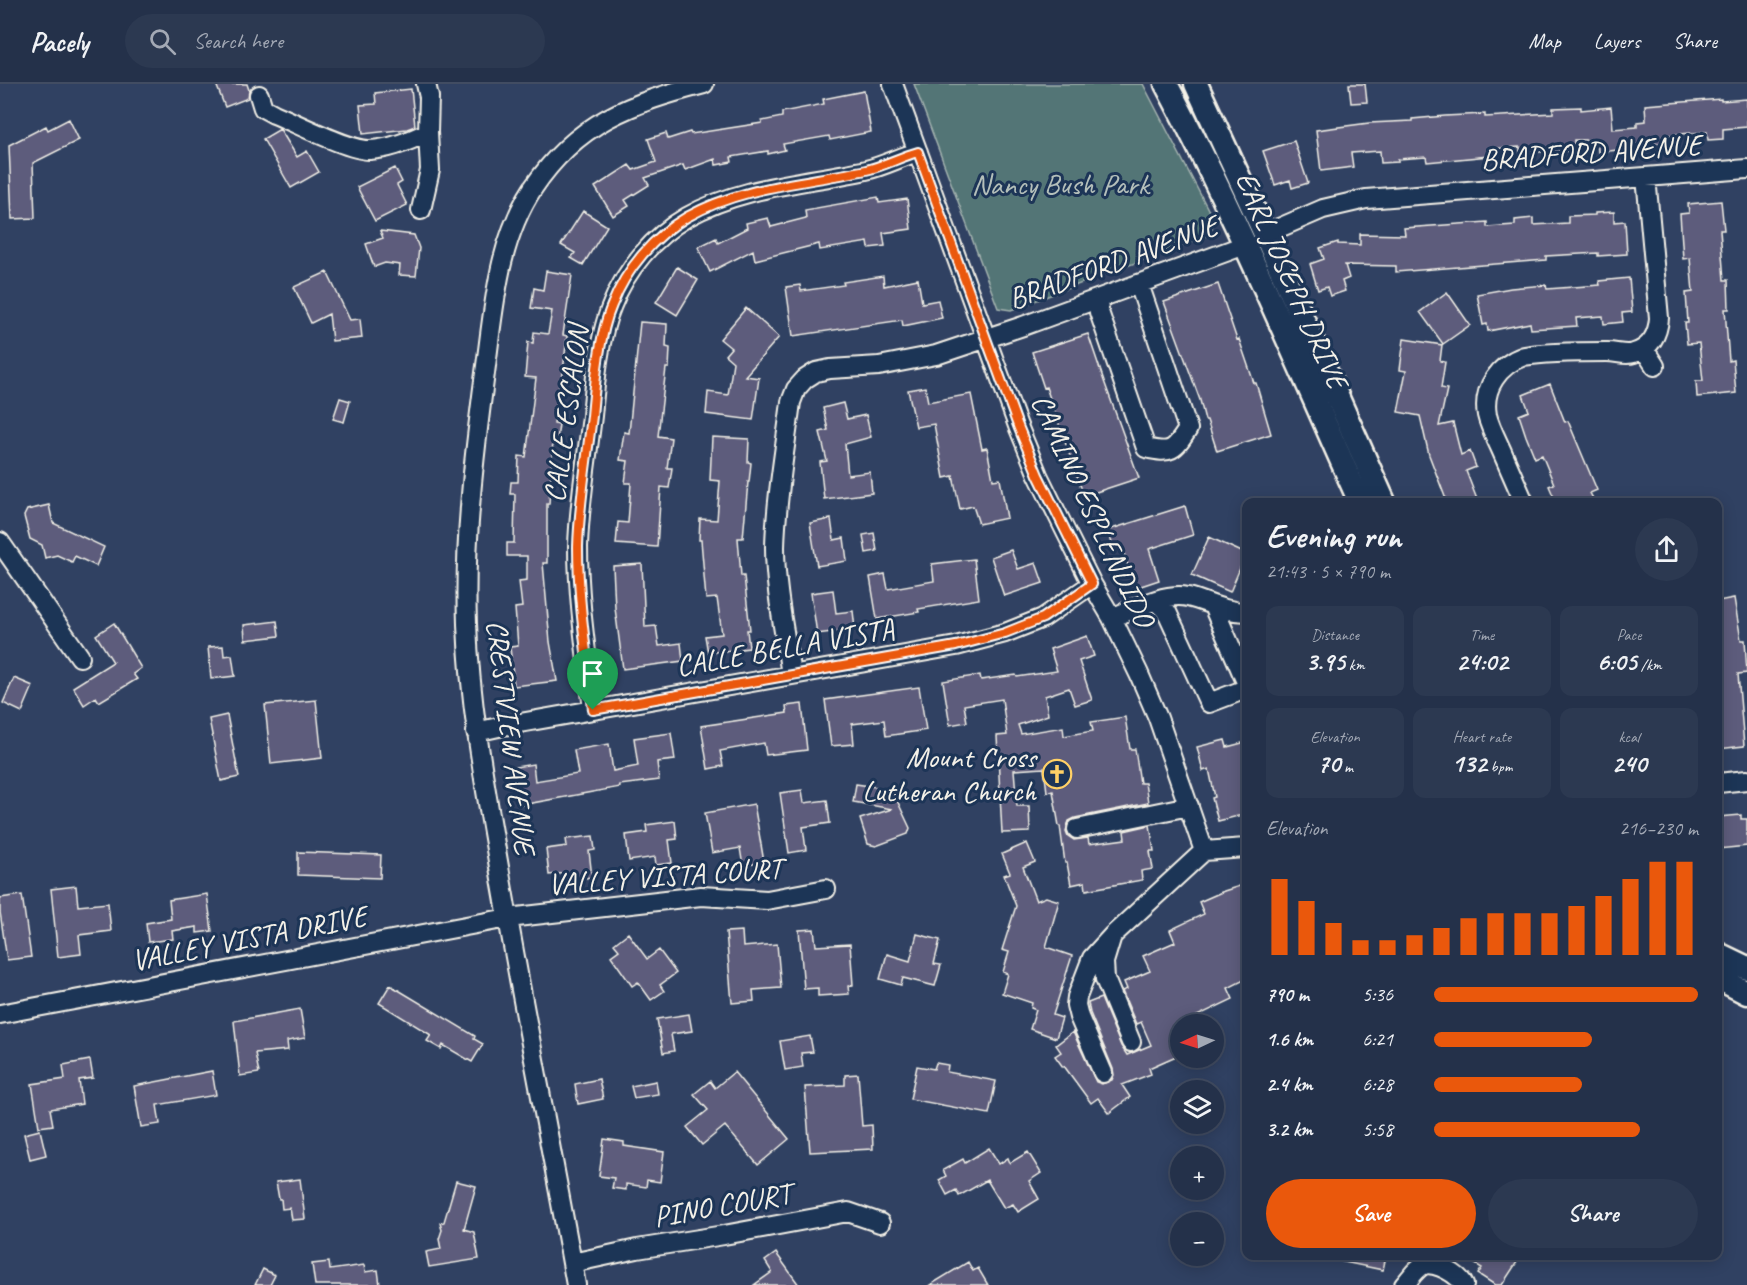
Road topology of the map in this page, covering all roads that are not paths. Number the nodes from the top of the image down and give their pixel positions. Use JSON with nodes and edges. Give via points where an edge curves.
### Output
{"nodes":[{"id":1,"x":426,"y":84,"type":"edge"},
{"id":2,"x":704,"y":84,"type":"edge"},
{"id":3,"x":893,"y":84,"type":"edge"},
{"id":4,"x":1166,"y":84,"type":"edge"},
{"id":5,"x":1196,"y":84,"type":"edge"},
{"id":6,"x":655,"y":90,"type":"edge"},
{"id":7,"x":259,"y":95,"type":"dead end"},
{"id":8,"x":428,"y":132,"type":"junction"},
{"id":9,"x":918,"y":152,"type":"junction"},
{"id":10,"x":1747,"y":169,"type":"edge"},
{"id":11,"x":1646,"y":177,"type":"junction"},
{"id":12,"x":421,"y":210,"type":"dead end"},
{"id":13,"x":1266,"y":234,"type":"junction"},
{"id":14,"x":1245,"y":245,"type":"junction"},
{"id":15,"x":1139,"y":284,"type":"junction"},
{"id":16,"x":1098,"y":299,"type":"junction"},
{"id":17,"x":986,"y":338,"type":"junction"},
{"id":18,"x":1644,"y":349,"type":"junction"},
{"id":19,"x":1655,"y":366,"type":"dead end"},
{"id":20,"x":1358,"y":498,"type":"edge"},
{"id":21,"x":1381,"y":498,"type":"edge"},
{"id":22,"x":1522,"y":498,"type":"edge"},
{"id":23,"x":0,"y":542,"type":"edge"},
{"id":24,"x":1092,"y":584,"type":"junction"},
{"id":25,"x":1156,"y":601,"type":"junction"},
{"id":26,"x":1213,"y":606,"type":"junction"},
{"id":27,"x":1242,"y":612,"type":"edge"},
{"id":28,"x":1112,"y":618,"type":"junction"},
{"id":29,"x":80,"y":657,"type":"dead end"},
{"id":30,"x":1242,"y":673,"type":"edge"},
{"id":31,"x":791,"y":675,"type":"junction"},
{"id":32,"x":1242,"y":691,"type":"edge"},
{"id":33,"x":593,"y":710,"type":"junction"},
{"id":34,"x":476,"y":732,"type":"junction"},
{"id":35,"x":1747,"y":780,"type":"edge"},
{"id":36,"x":1722,"y":783,"type":"edge"},
{"id":37,"x":1189,"y":806,"type":"junction"},
{"id":38,"x":1077,"y":829,"type":"dead end"},
{"id":39,"x":1242,"y":848,"type":"edge"},
{"id":40,"x":1204,"y":851,"type":"junction"},
{"id":41,"x":826,"y":889,"type":"dead end"},
{"id":42,"x":508,"y":918,"type":"junction"},
{"id":43,"x":1113,"y":935,"type":"junction"},
{"id":44,"x":1722,"y":956,"type":"edge"},
{"id":45,"x":1747,"y":968,"type":"edge"},
{"id":46,"x":1722,"y":980,"type":"edge"},
{"id":47,"x":1747,"y":993,"type":"edge"},
{"id":48,"x":0,"y":1014,"type":"edge"},
{"id":49,"x":1131,"y":1042,"type":"dead end"},
{"id":50,"x":1103,"y":1073,"type":"dead end"},
{"id":51,"x":880,"y":1223,"type":"dead end"},
{"id":52,"x":572,"y":1263,"type":"junction"},
{"id":53,"x":576,"y":1285,"type":"edge"},
{"id":54,"x":1404,"y":1285,"type":"edge"},
{"id":55,"x":1464,"y":1285,"type":"edge"}],
"edges":[{"from":1,"to":8,"type":"street"},
{"from":2,"to":6,"type":"street","name":"CRESTVIEW AVENUE"},
{"from":3,"to":9,"type":"street","name":"CAMINO ESPLENDIDO"},
{"from":4,"to":14,"type":"main road","name":"EARL JOSEPH DRIVE"},
{"from":5,"to":13,"type":"main road","name":"EARL JOSEPH DRIVE"},
{"from":6,"to":34,"type":"street","name":"CRESTVIEW AVENUE","via":[[609,117],[562,152],[532,189],[506,244],[479,419],[468,529],[467,626]]},
{"from":7,"to":8,"type":"street","via":[[263,108],[346,145],[369,150],[405,143]]},
{"from":8,"to":12,"type":"street","via":[[430,170]]},
{"from":9,"to":17,"type":"street","name":"CAMINO ESPLENDIDO"},
{"from":9,"to":33,"type":"street","name":"CALLE ESCALON","via":[[870,169],[771,187],[714,203],[669,230],[648,248],[625,277],[606,321],[596,376],[578,545]]},
{"from":10,"to":11,"type":"street","name":"BRADFORD AVENUE"},
{"from":11,"to":13,"type":"street","name":"BRADFORD AVENUE","via":[[1366,199],[1323,209]]},
{"from":11,"to":18,"type":"street","via":[[1659,327]]},
{"from":13,"to":21,"type":"main road","name":"EARL JOSEPH DRIVE"},
{"from":14,"to":15,"type":"street","name":"BRADFORD AVENUE"},
{"from":14,"to":20,"type":"main road","name":"EARL JOSEPH DRIVE"},
{"from":15,"to":16,"type":"street","name":"BRADFORD AVENUE"},
{"from":15,"to":16,"type":"street","via":[[1188,429],[1178,445],[1164,452],[1146,448]]},
{"from":16,"to":17,"type":"street","name":"BRADFORD AVENUE"},
{"from":17,"to":24,"type":"street","name":"CAMINO ESPLENDIDO","via":[[1038,475]]},
{"from":17,"to":31,"type":"street","name":"BRADFORD AVENUE","via":[[903,362],[816,372],[796,389],[791,402],[775,550]]},
{"from":18,"to":19,"type":"street"},
{"from":18,"to":22,"type":"street","via":[[1628,355],[1611,352],[1524,356],[1507,364],[1495,377],[1487,395],[1487,414]]},
{"from":23,"to":29,"type":"street"},
{"from":24,"to":28,"type":"street","name":"CAMINO ESPLENDIDO"},
{"from":24,"to":31,"type":"street","name":"CALLE BELLA VISTA","via":[[1043,618],[1005,633],[956,646]]},
{"from":25,"to":26,"type":"street","via":[[1188,597]]},
{"from":25,"to":28,"type":"street"},
{"from":25,"to":32,"type":"street","via":[[1167,612],[1209,703]]},
{"from":26,"to":27,"type":"street"},
{"from":26,"to":30,"type":"street"},
{"from":28,"to":37,"type":"street","name":"CAMINO ESPLENDIDO","via":[[1158,718]]},
{"from":31,"to":33,"type":"street","name":"CALLE BELLA VISTA"},
{"from":33,"to":34,"type":"street","name":"CALLE BELLA VISTA"},
{"from":34,"to":42,"type":"street","name":"CRESTVIEW AVENUE"},
{"from":35,"to":36,"type":"street"},
{"from":37,"to":38,"type":"street"},
{"from":37,"to":40,"type":"street","name":"CAMINO ESPLENDIDO"},
{"from":39,"to":40,"type":"street"},
{"from":40,"to":43,"type":"street"},
{"from":41,"to":42,"type":"street","name":"VALLEY VISTA COURT","via":[[767,900],[701,896]]},
{"from":42,"to":48,"type":"street","name":"VALLEY VISTA DRIVE"},
{"from":42,"to":52,"type":"street","name":"CRESTVIEW AVENUE"},
{"from":43,"to":49,"type":"street","via":[[1104,963],[1105,979]]},
{"from":43,"to":50,"type":"street","via":[[1092,958],[1076,1005]]},
{"from":44,"to":45,"type":"main road"},
{"from":46,"to":47,"type":"main road"},
{"from":51,"to":52,"type":"street","name":"PINO COURT","via":[[848,1212]]},
{"from":52,"to":53,"type":"street","name":"CRESTVIEW AVENUE"},
{"from":54,"to":55,"type":"street","via":[[1421,1266],[1429,1264],[1447,1269]]}]}
